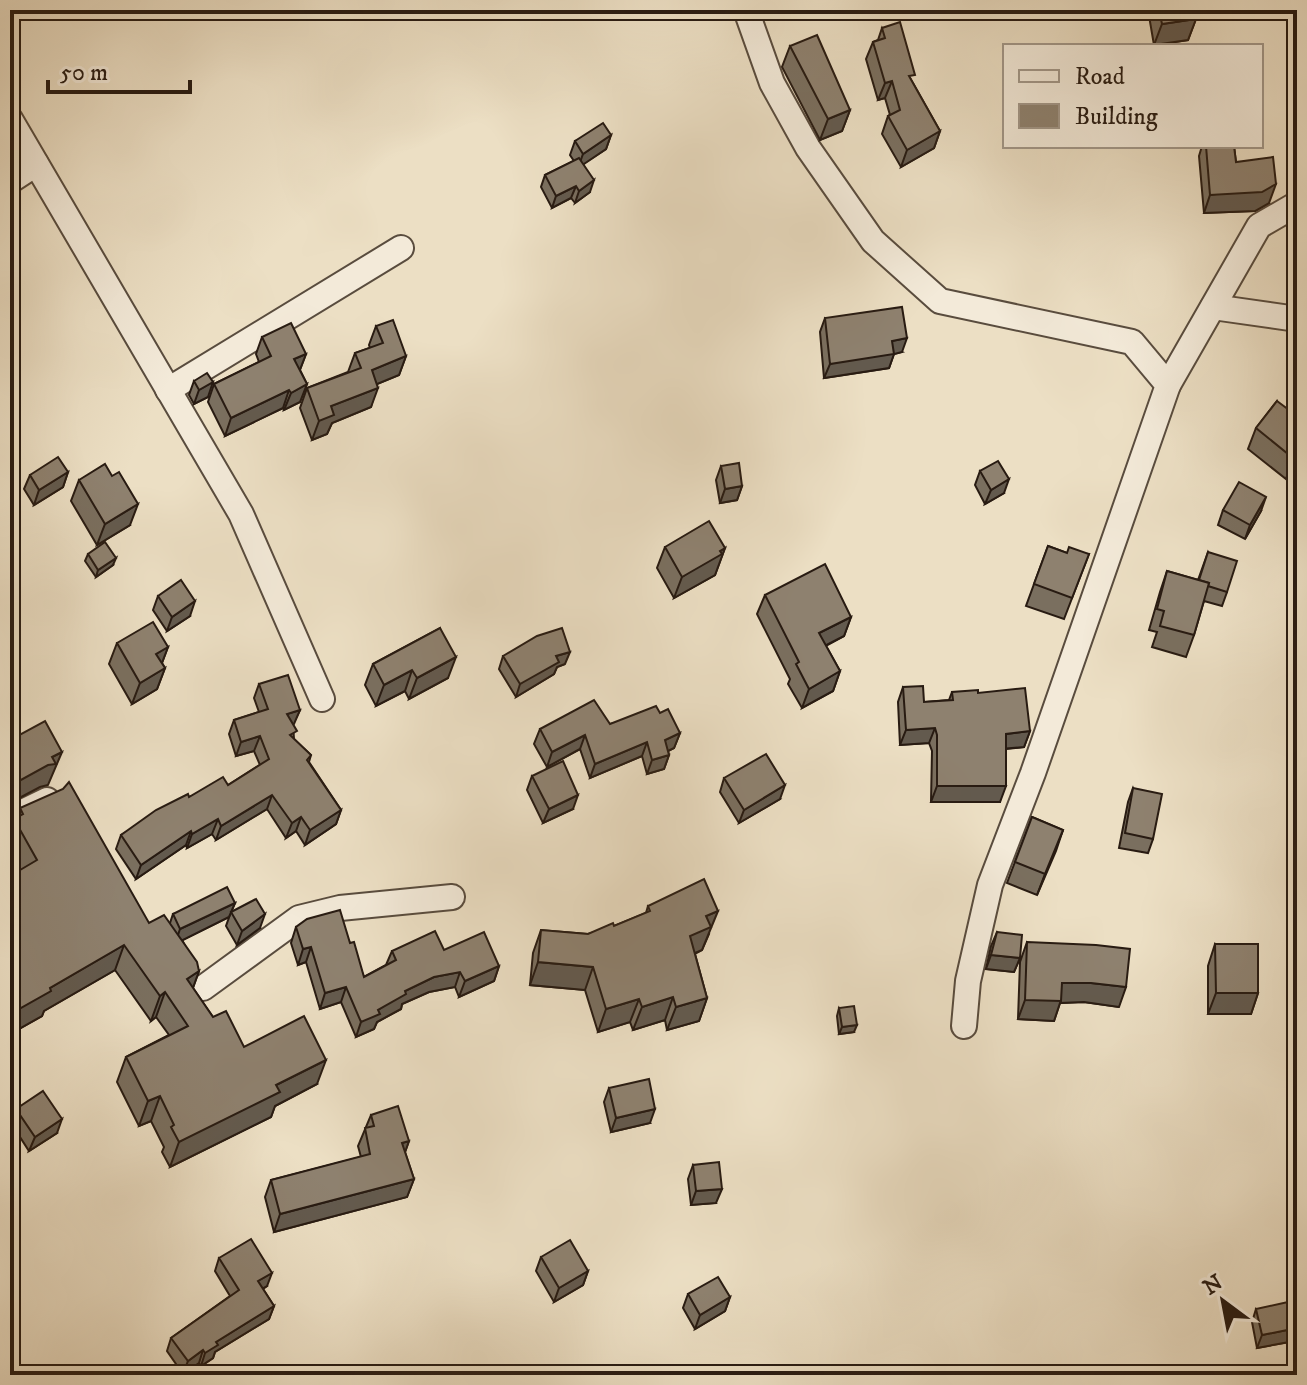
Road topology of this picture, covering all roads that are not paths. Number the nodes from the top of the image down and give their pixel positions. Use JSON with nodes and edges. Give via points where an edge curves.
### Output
{"nodes":[{"id":1,"x":746,"y":10,"type":"edge"},
{"id":2,"x":10,"y":119,"type":"edge"},
{"id":3,"x":36,"y":164,"type":"junction"},
{"id":4,"x":10,"y":181,"type":"edge"},
{"id":5,"x":1297,"y":204,"type":"edge"},
{"id":6,"x":401,"y":248,"type":"dead end"},
{"id":7,"x":1213,"y":307,"type":"junction"},
{"id":8,"x":1297,"y":319,"type":"edge"},
{"id":9,"x":1168,"y":385,"type":"junction"},
{"id":10,"x":168,"y":390,"type":"junction"},
{"id":11,"x":322,"y":699,"type":"dead end"},
{"id":12,"x":47,"y":800,"type":"edge"},
{"id":13,"x":10,"y":818,"type":"edge"},
{"id":14,"x":452,"y":897,"type":"dead end"},
{"id":15,"x":203,"y":988,"type":"dead end"},
{"id":16,"x":964,"y":1026,"type":"dead end"}],
"edges":[{"from":1,"to":9,"type":"street","via":[[772,83],[808,148],[873,241],[940,301],[1132,342]]},
{"from":2,"to":3,"type":"street"},
{"from":3,"to":4,"type":"street"},
{"from":3,"to":10,"type":"street"},
{"from":5,"to":7,"type":"street","via":[[1259,226]]},
{"from":6,"to":10,"type":"street"},
{"from":7,"to":8,"type":"street"},
{"from":7,"to":9,"type":"street"},
{"from":9,"to":16,"type":"street","via":[[990,885],[968,981]]},
{"from":10,"to":11,"type":"street","via":[[241,514]]},
{"from":12,"to":13,"type":"street"},
{"from":14,"to":15,"type":"street","via":[[340,908],[299,918]]}]}
